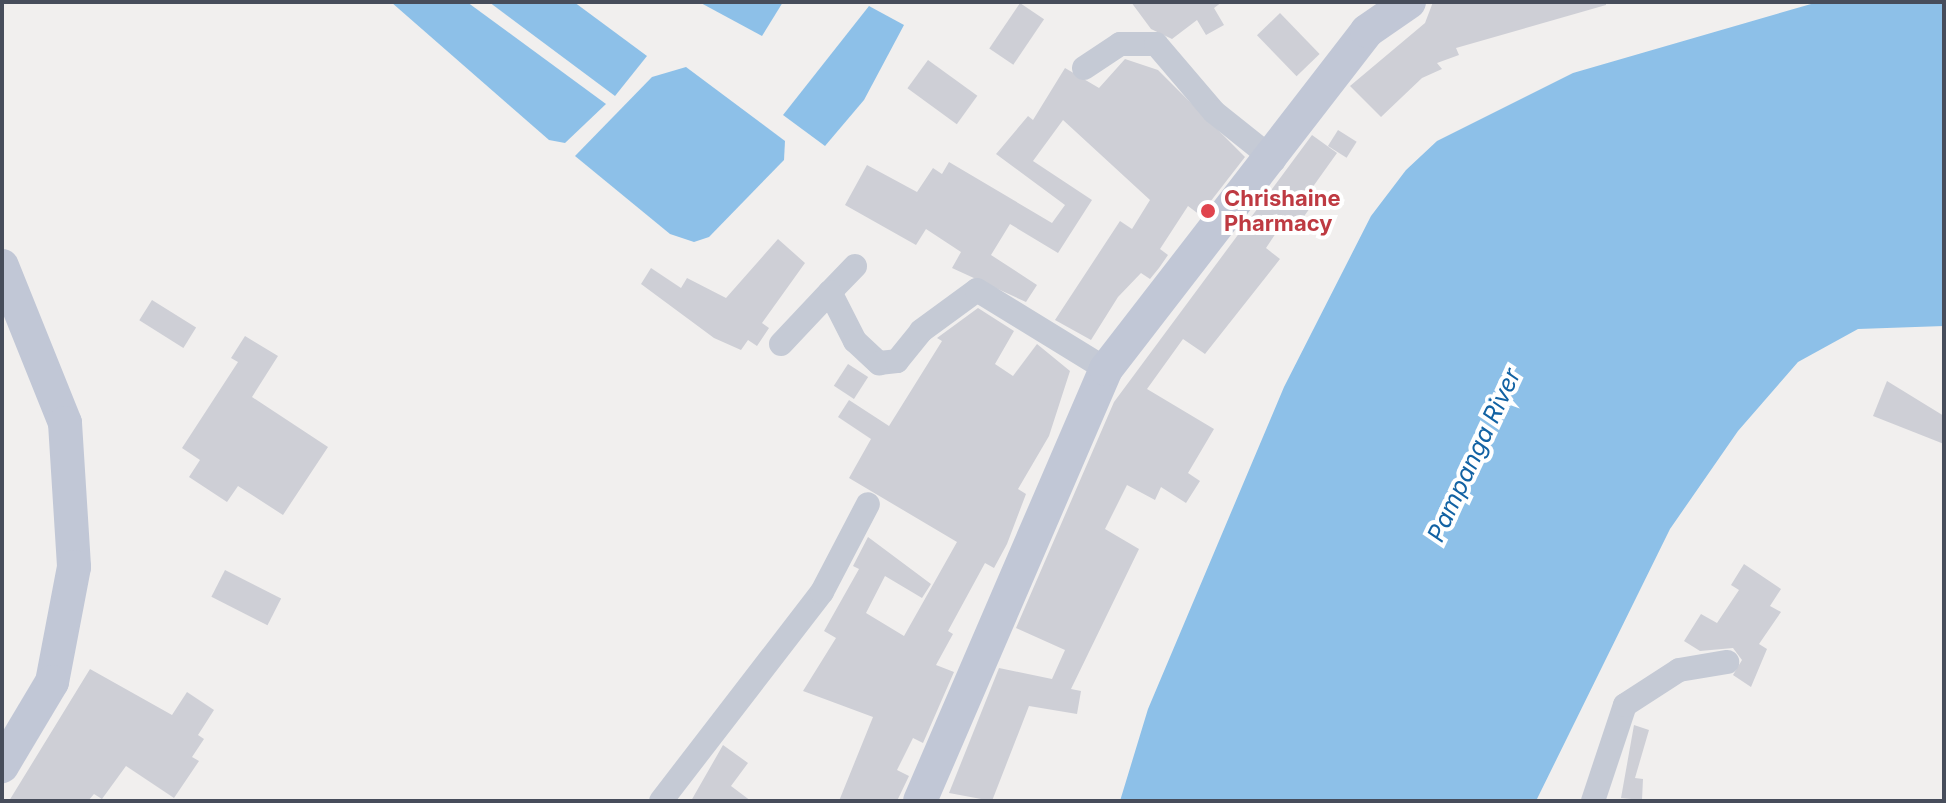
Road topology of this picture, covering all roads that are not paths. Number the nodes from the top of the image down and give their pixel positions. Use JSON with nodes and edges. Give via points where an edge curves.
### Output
{"nodes":[{"id":1,"x":1409,"y":2,"type":"edge"},
{"id":2,"x":1084,"y":68,"type":"dead end"},
{"id":3,"x":1274,"y":160,"type":"junction"},
{"id":4,"x":2,"y":266,"type":"edge"},
{"id":5,"x":855,"y":266,"type":"dead end"},
{"id":6,"x":830,"y":292,"type":"junction"},
{"id":7,"x":781,"y":344,"type":"dead end"},
{"id":8,"x":1106,"y":369,"type":"junction"},
{"id":9,"x":868,"y":504,"type":"dead end"},
{"id":10,"x":1727,"y":662,"type":"dead end"},
{"id":11,"x":7,"y":749,"type":"edge"},
{"id":12,"x":661,"y":801,"type":"edge"},
{"id":13,"x":920,"y":801,"type":"edge"},
{"id":14,"x":1593,"y":801,"type":"edge"}],
"edges":[{"from":1,"to":3,"type":"main road","via":[[1367,31]]},
{"from":2,"to":3,"type":"street","via":[[1120,44],[1156,44],[1214,112]]},
{"from":3,"to":8,"type":"main road"},
{"from":4,"to":11,"type":"main road","via":[[65,423],[74,567],[52,682]]},
{"from":5,"to":6,"type":"street"},
{"from":6,"to":7,"type":"street"},
{"from":6,"to":8,"type":"street","via":[[855,341],[879,363],[897,361],[921,331],[977,290]]},
{"from":8,"to":13,"type":"main road"},
{"from":9,"to":12,"type":"street","via":[[822,592]]},
{"from":10,"to":14,"type":"street","via":[[1679,670],[1625,705]]}]}
